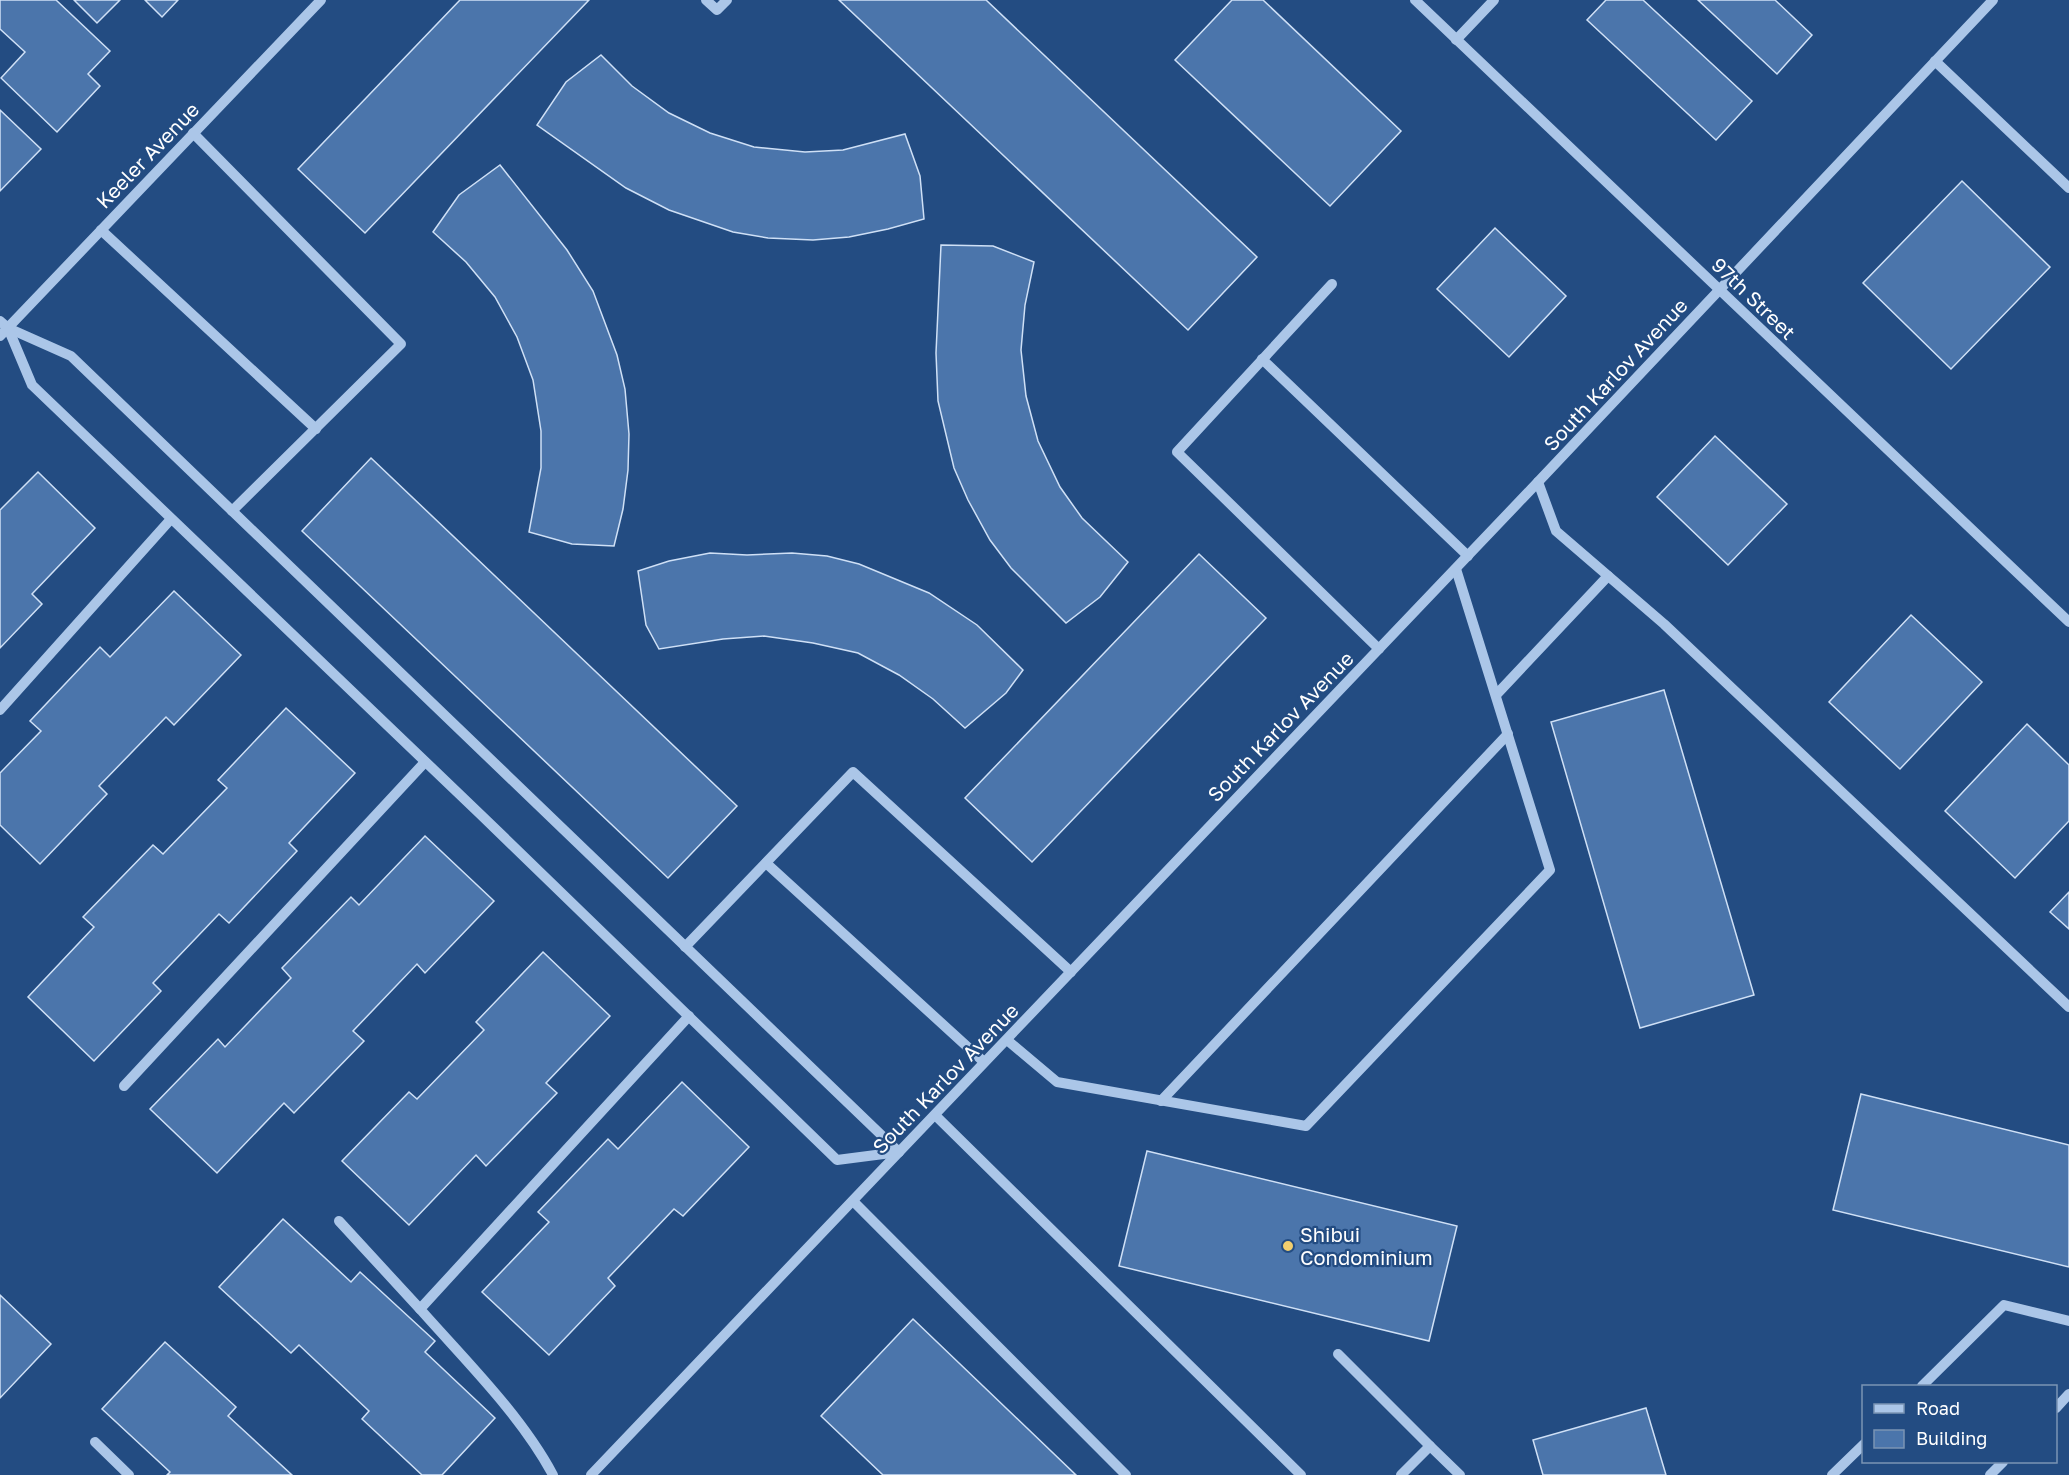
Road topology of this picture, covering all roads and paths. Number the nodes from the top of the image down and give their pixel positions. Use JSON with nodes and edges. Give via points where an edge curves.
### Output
{"nodes":[{"id":1,"x":321,"y":0,"type":"edge"},
{"id":2,"x":706,"y":0,"type":"edge"},
{"id":3,"x":727,"y":0,"type":"edge"},
{"id":4,"x":1415,"y":0,"type":"edge"},
{"id":5,"x":1494,"y":0,"type":"edge"},
{"id":6,"x":1993,"y":0,"type":"edge"},
{"id":7,"x":1456,"y":40,"type":"junction"},
{"id":8,"x":1935,"y":62,"type":"junction"},
{"id":9,"x":193,"y":133,"type":"junction"},
{"id":10,"x":2069,"y":188,"type":"edge"},
{"id":11,"x":101,"y":230,"type":"junction"},
{"id":12,"x":1332,"y":284,"type":"dead end"},
{"id":13,"x":1720,"y":290,"type":"junction"},
{"id":14,"x":3,"y":328,"type":"edge"},
{"id":15,"x":1262,"y":360,"type":"junction"},
{"id":16,"x":316,"y":429,"type":"junction"},
{"id":17,"x":1538,"y":482,"type":"junction"},
{"id":18,"x":232,"y":512,"type":"junction"},
{"id":19,"x":171,"y":519,"type":"junction"},
{"id":20,"x":1468,"y":556,"type":"junction"},
{"id":21,"x":1456,"y":568,"type":"junction"},
{"id":22,"x":1608,"y":576,"type":"junction"},
{"id":23,"x":2069,"y":622,"type":"edge"},
{"id":24,"x":1379,"y":649,"type":"junction"},
{"id":25,"x":1496,"y":695,"type":"junction"},
{"id":26,"x":0,"y":710,"type":"edge"},
{"id":27,"x":1508,"y":734,"type":"junction"},
{"id":28,"x":425,"y":762,"type":"junction"},
{"id":29,"x":766,"y":863,"type":"junction"},
{"id":30,"x":685,"y":947,"type":"junction"},
{"id":31,"x":1071,"y":972,"type":"junction"},
{"id":32,"x":2069,"y":1007,"type":"edge"},
{"id":33,"x":689,"y":1016,"type":"junction"},
{"id":34,"x":1006,"y":1040,"type":"junction"},
{"id":35,"x":984,"y":1062,"type":"junction"},
{"id":36,"x":124,"y":1086,"type":"dead end"},
{"id":37,"x":1161,"y":1101,"type":"junction"},
{"id":38,"x":935,"y":1115,"type":"junction"},
{"id":39,"x":899,"y":1152,"type":"junction"},
{"id":40,"x":853,"y":1201,"type":"junction"},
{"id":41,"x":339,"y":1221,"type":"dead end"},
{"id":42,"x":420,"y":1309,"type":"junction"},
{"id":43,"x":2069,"y":1321,"type":"edge"},
{"id":44,"x":1338,"y":1354,"type":"dead end"},
{"id":45,"x":1923,"y":1385,"type":"edge"},
{"id":46,"x":2069,"y":1394,"type":"edge"},
{"id":47,"x":2057,"y":1406,"type":"edge"},
{"id":48,"x":95,"y":1442,"type":"dead end"},
{"id":49,"x":1862,"y":1445,"type":"edge"},
{"id":50,"x":1430,"y":1446,"type":"junction"},
{"id":51,"x":2001,"y":1463,"type":"edge"},
{"id":52,"x":129,"y":1475,"type":"edge"},
{"id":53,"x":553,"y":1475,"type":"edge"},
{"id":54,"x":591,"y":1475,"type":"edge"},
{"id":55,"x":1126,"y":1475,"type":"edge"},
{"id":56,"x":1301,"y":1475,"type":"edge"},
{"id":57,"x":1401,"y":1475,"type":"edge"},
{"id":58,"x":1460,"y":1475,"type":"edge"},
{"id":59,"x":1832,"y":1475,"type":"edge"},
{"id":60,"x":1990,"y":1475,"type":"edge"}],
"edges":[{"from":1,"to":9,"type":"street","name":"Keeler Avenue"},
{"from":2,"to":3,"type":"street","via":[[717,10]]},
{"from":4,"to":7,"type":"street","name":"97th Street"},
{"from":5,"to":7,"type":"street"},
{"from":6,"to":8,"type":"street","name":"South Karlov Avenue"},
{"from":7,"to":13,"type":"street","name":"97th Street"},
{"from":8,"to":10,"type":"street"},
{"from":8,"to":13,"type":"street","name":"South Karlov Avenue"},
{"from":9,"to":11,"type":"street","name":"Keeler Avenue"},
{"from":9,"to":16,"type":"street","via":[[401,344]]},
{"from":11,"to":14,"type":"street","name":"Keeler Avenue"},
{"from":11,"to":16,"type":"street"},
{"from":12,"to":15,"type":"street"},
{"from":13,"to":17,"type":"street","name":"South Karlov Avenue"},
{"from":13,"to":23,"type":"street","name":"97th Street"},
{"from":14,"to":18,"type":"street","via":[[71,356]]},
{"from":14,"to":19,"type":"street","via":[[32,385]]},
{"from":15,"to":20,"type":"street"},
{"from":15,"to":24,"type":"street","via":[[1177,452]]},
{"from":16,"to":18,"type":"street"},
{"from":17,"to":20,"type":"street","name":"South Karlov Avenue"},
{"from":17,"to":22,"type":"street","via":[[1556,531]]},
{"from":18,"to":30,"type":"street"},
{"from":19,"to":26,"type":"street"},
{"from":19,"to":28,"type":"street"},
{"from":20,"to":21,"type":"street","name":"South Karlov Avenue"},
{"from":21,"to":24,"type":"street","name":"South Karlov Avenue"},
{"from":21,"to":25,"type":"street"},
{"from":22,"to":25,"type":"street"},
{"from":22,"to":32,"type":"street","via":[[1665,624]]},
{"from":24,"to":31,"type":"street","name":"South Karlov Avenue"},
{"from":25,"to":27,"type":"street"},
{"from":27,"to":37,"type":"street"},
{"from":27,"to":37,"type":"street","via":[[1550,870],[1306,1126]]},
{"from":28,"to":33,"type":"street"},
{"from":28,"to":36,"type":"street"},
{"from":29,"to":30,"type":"street"},
{"from":29,"to":31,"type":"street","via":[[853,772]]},
{"from":29,"to":35,"type":"street"},
{"from":30,"to":39,"type":"street"},
{"from":31,"to":34,"type":"street","name":"South Karlov Avenue"},
{"from":33,"to":39,"type":"street","via":[[837,1160]]},
{"from":33,"to":42,"type":"street"},
{"from":34,"to":35,"type":"street","name":"South Karlov Avenue"},
{"from":34,"to":37,"type":"street","via":[[1057,1082]]},
{"from":35,"to":38,"type":"street","name":"South Karlov Avenue"},
{"from":38,"to":39,"type":"street","name":"South Karlov Avenue"},
{"from":38,"to":56,"type":"street"},
{"from":39,"to":40,"type":"street","name":"South Karlov Avenue"},
{"from":40,"to":54,"type":"street","name":"South Karlov Avenue"},
{"from":40,"to":55,"type":"street"},
{"from":41,"to":42,"type":"street"},
{"from":42,"to":53,"type":"street","via":[[517,1420]]},
{"from":43,"to":45,"type":"street","via":[[2004,1305]]},
{"from":44,"to":50,"type":"street"},
{"from":46,"to":47,"type":"street"},
{"from":48,"to":52,"type":"street"},
{"from":49,"to":59,"type":"street"},
{"from":50,"to":57,"type":"street"},
{"from":50,"to":58,"type":"street"},
{"from":51,"to":60,"type":"street"}]}
